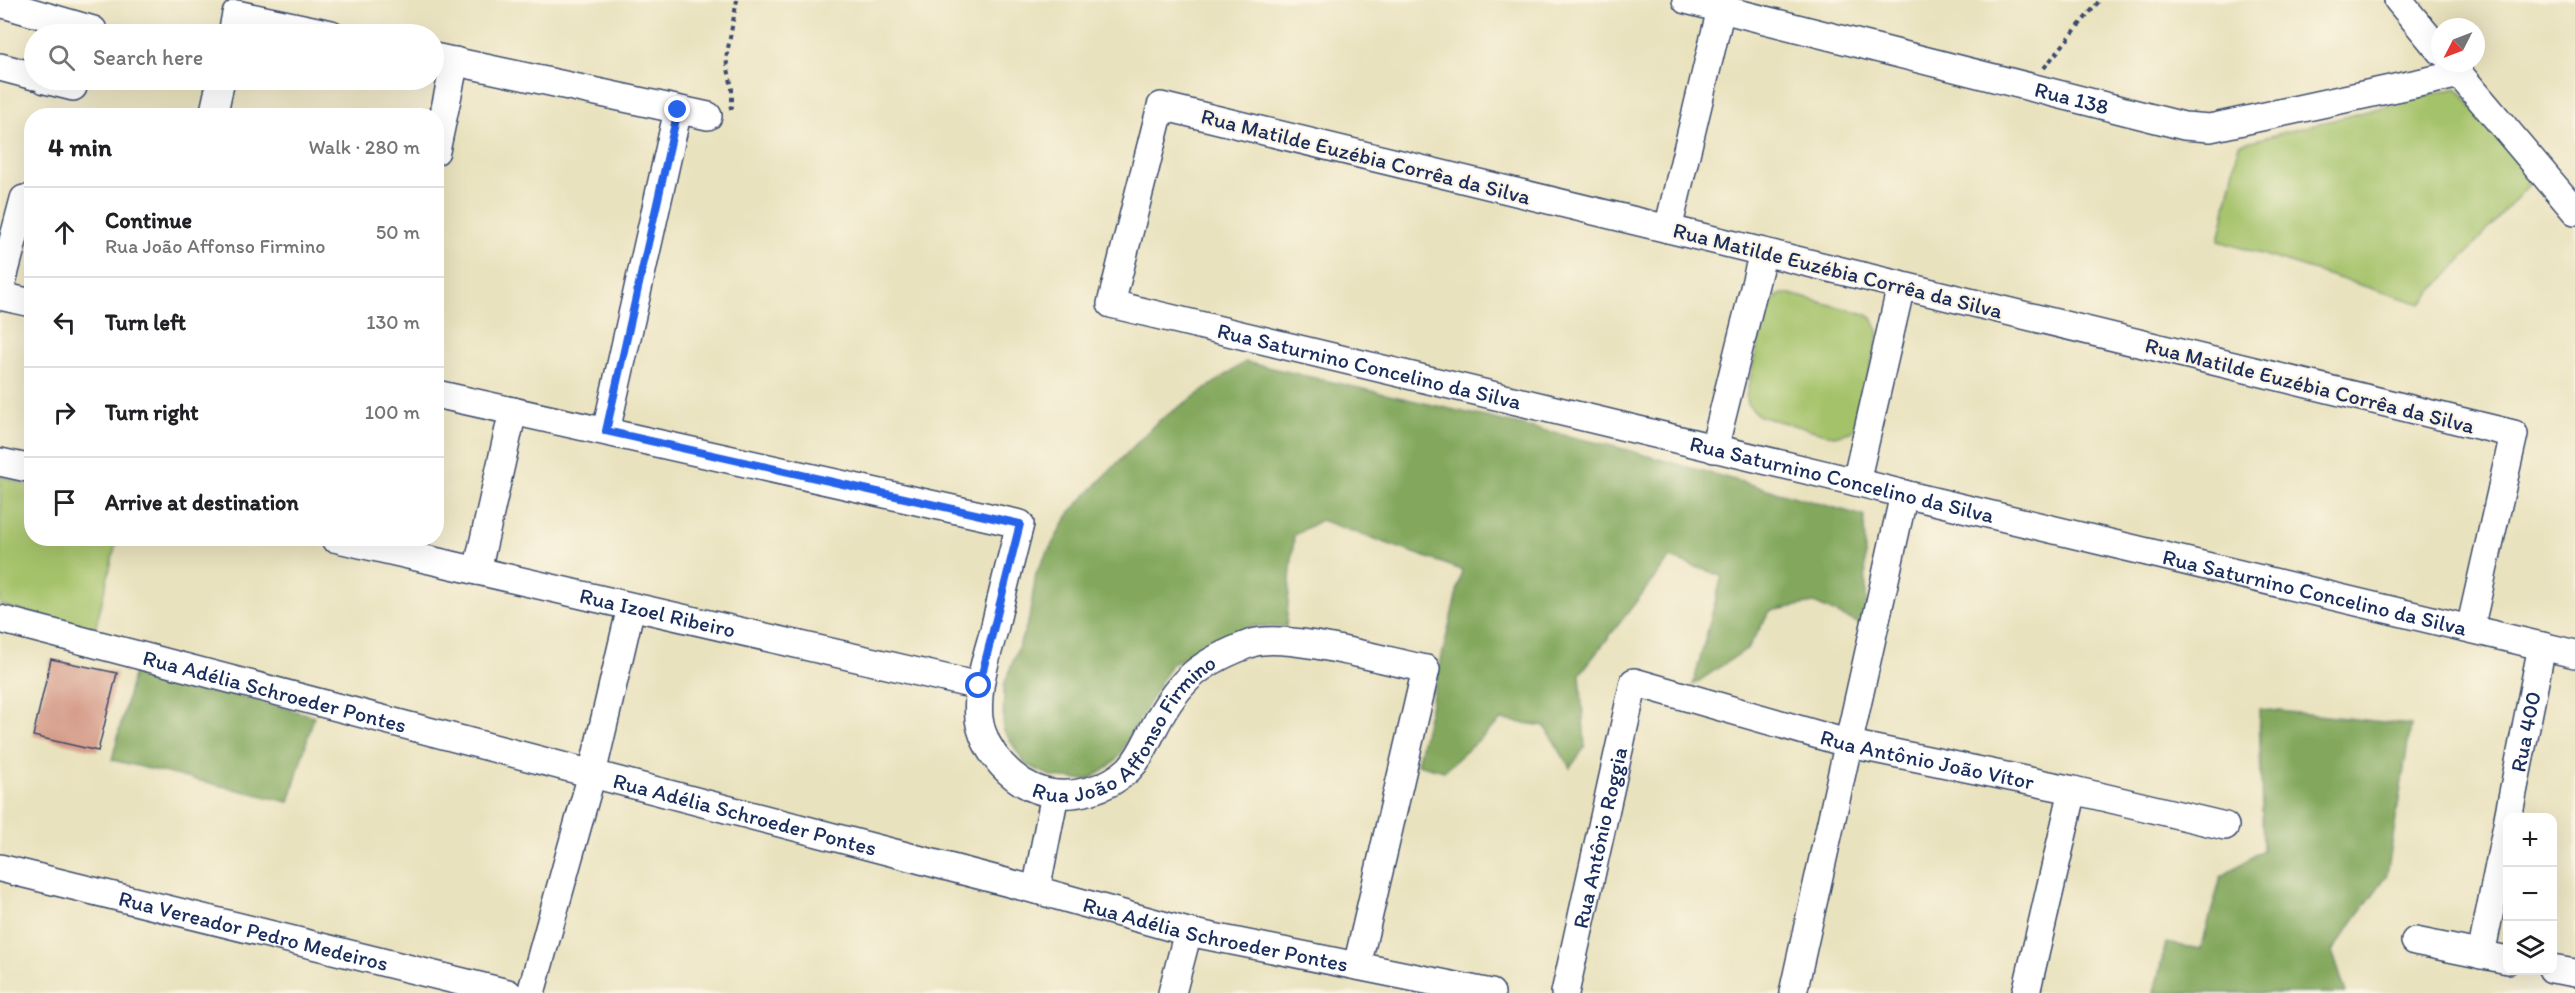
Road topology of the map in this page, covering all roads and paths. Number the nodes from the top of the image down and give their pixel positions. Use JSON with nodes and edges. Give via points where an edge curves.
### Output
{"nodes":[{"id":1,"x":737,"y":0,"type":"edge"},
{"id":2,"x":1686,"y":0,"type":"edge"},
{"id":3,"x":2100,"y":0,"type":"edge"},
{"id":4,"x":2398,"y":0,"type":"edge"},
{"id":5,"x":0,"y":3,"type":"edge"},
{"id":6,"x":1721,"y":9,"type":"junction"},
{"id":7,"x":72,"y":24,"type":"edge"},
{"id":8,"x":2431,"y":40,"type":"edge"},
{"id":9,"x":444,"y":59,"type":"edge"},
{"id":10,"x":0,"y":67,"type":"edge"},
{"id":11,"x":2439,"y":72,"type":"edge"},
{"id":12,"x":2458,"y":72,"type":"edge"},
{"id":13,"x":24,"y":73,"type":"edge"},
{"id":14,"x":2028,"y":87,"type":"junction"},
{"id":15,"x":219,"y":90,"type":"edge"},
{"id":16,"x":441,"y":90,"type":"edge"},
{"id":17,"x":215,"y":108,"type":"edge"},
{"id":18,"x":440,"y":108,"type":"edge"},
{"id":19,"x":678,"y":110,"type":"junction"},
{"id":20,"x":708,"y":116,"type":"joint"},
{"id":21,"x":24,"y":199,"type":"dead end"},
{"id":22,"x":2575,"y":211,"type":"edge"},
{"id":23,"x":1668,"y":229,"type":"junction"},
{"id":24,"x":1763,"y":252,"type":"junction"},
{"id":25,"x":1901,"y":285,"type":"junction"},
{"id":26,"x":0,"y":290,"type":"edge"},
{"id":27,"x":0,"y":296,"type":"edge"},
{"id":28,"x":24,"y":301,"type":"edge"},
{"id":29,"x":1111,"y":304,"type":"joint"},
{"id":30,"x":444,"y":396,"type":"edge"},
{"id":31,"x":513,"y":411,"type":"junction"},
{"id":32,"x":606,"y":431,"type":"junction"},
{"id":33,"x":1714,"y":449,"type":"junction"},
{"id":34,"x":0,"y":462,"type":"edge"},
{"id":35,"x":24,"y":467,"type":"edge"},
{"id":36,"x":1856,"y":482,"type":"junction"},
{"id":37,"x":1904,"y":494,"type":"junction"},
{"id":38,"x":369,"y":546,"type":"edge"},
{"id":39,"x":477,"y":571,"type":"junction"},
{"id":40,"x":631,"y":607,"type":"junction"},
{"id":41,"x":0,"y":619,"type":"edge"},
{"id":42,"x":2470,"y":629,"type":"junction"},
{"id":43,"x":2542,"y":646,"type":"junction"},
{"id":44,"x":2575,"y":654,"type":"edge"},
{"id":45,"x":1634,"y":682,"type":"joint"},
{"id":46,"x":979,"y":686,"type":"junction"},
{"id":47,"x":1850,"y":744,"type":"junction"},
{"id":48,"x":592,"y":774,"type":"junction"},
{"id":49,"x":2073,"y":790,"type":"junction"},
{"id":50,"x":1054,"y":794,"type":"junction"},
{"id":51,"x":2509,"y":813,"type":"edge"},
{"id":52,"x":2225,"y":826,"type":"dead end"},
{"id":53,"x":2503,"y":844,"type":"edge"},
{"id":54,"x":0,"y":868,"type":"edge"},
{"id":55,"x":1036,"y":890,"type":"junction"},
{"id":56,"x":1188,"y":933,"type":"junction"},
{"id":57,"x":2415,"y":942,"type":"dead end"},
{"id":58,"x":2481,"y":955,"type":"junction"},
{"id":59,"x":2503,"y":959,"type":"edge"},
{"id":60,"x":1357,"y":966,"type":"junction"},
{"id":61,"x":2557,"y":970,"type":"edge"},
{"id":62,"x":2575,"y":973,"type":"edge"},
{"id":63,"x":508,"y":993,"type":"edge"},
{"id":64,"x":531,"y":993,"type":"edge"},
{"id":65,"x":1172,"y":993,"type":"edge"},
{"id":66,"x":1491,"y":993,"type":"edge"},
{"id":67,"x":1565,"y":993,"type":"edge"},
{"id":68,"x":1793,"y":993,"type":"edge"},
{"id":69,"x":2026,"y":993,"type":"edge"}],
"edges":[{"from":1,"to":20,"type":"path","via":[[726,59],[732,107]]},
{"from":2,"to":6,"type":"street","name":"Rua 138"},
{"from":3,"to":14,"type":"path"},
{"from":4,"to":8,"type":"street"},
{"from":5,"to":7,"type":"street"},
{"from":6,"to":14,"type":"street","name":"Rua 138"},
{"from":6,"to":23,"type":"street"},
{"from":9,"to":19,"type":"street"},
{"from":10,"to":13,"type":"street"},
{"from":11,"to":14,"type":"street","name":"Rua 138","via":[[2210,128],[2184,126]]},
{"from":12,"to":22,"type":"street"},
{"from":15,"to":17,"type":"street"},
{"from":16,"to":18,"type":"street"},
{"from":19,"to":20,"type":"street"},
{"from":19,"to":32,"type":"street"},
{"from":21,"to":26,"type":"street"},
{"from":23,"to":24,"type":"street","name":"Rua Matilde Euzébia Corrêa da Silva"},
{"from":23,"to":29,"type":"street","name":"Rua Matilde Euzébia Corrêa da Silva","via":[[1161,106]]},
{"from":24,"to":25,"type":"street","name":"Rua Matilde Euzébia Corrêa da Silva"},
{"from":24,"to":33,"type":"street"},
{"from":25,"to":36,"type":"street"},
{"from":25,"to":42,"type":"street","name":"Rua Matilde Euzébia Corrêa da Silva","via":[[2514,434]]},
{"from":27,"to":28,"type":"street"},
{"from":29,"to":33,"type":"street","name":"Rua Saturnino Concelino da Silva"},
{"from":30,"to":31,"type":"street"},
{"from":31,"to":32,"type":"street"},
{"from":31,"to":39,"type":"street"},
{"from":32,"to":46,"type":"street","name":"Rua João Affonso Firmino","via":[[1020,524]]},
{"from":33,"to":36,"type":"street","name":"Rua Saturnino Concelino da Silva"},
{"from":34,"to":35,"type":"street"},
{"from":36,"to":37,"type":"street","name":"Rua Saturnino Concelino da Silva"},
{"from":37,"to":42,"type":"street","name":"Rua Saturnino Concelino da Silva"},
{"from":37,"to":47,"type":"street"},
{"from":38,"to":39,"type":"street","name":"Rua Izoel Ribeiro"},
{"from":39,"to":40,"type":"street","name":"Rua Izoel Ribeiro"},
{"from":40,"to":46,"type":"street","name":"Rua Izoel Ribeiro"},
{"from":40,"to":48,"type":"street"},
{"from":41,"to":48,"type":"street","name":"Rua Adélia Schroeder Pontes"},
{"from":42,"to":43,"type":"street","name":"Rua Saturnino Concelino da Silva"},
{"from":43,"to":44,"type":"street","name":"Rua Saturnino Concelino da Silva"},
{"from":43,"to":51,"type":"street","name":"Rua 400"},
{"from":45,"to":47,"type":"street","name":"Rua Antônio João Vítor"},
{"from":45,"to":67,"type":"street","name":"Rua Antônio Roggia"},
{"from":46,"to":50,"type":"street","name":"Rua João Affonso Firmino","via":[[979,719],[992,753],[1025,784]]},
{"from":47,"to":49,"type":"street","name":"Rua Antônio João Vítor"},
{"from":47,"to":68,"type":"street"},
{"from":48,"to":55,"type":"street","name":"Rua Adélia Schroeder Pontes"},
{"from":48,"to":64,"type":"street"},
{"from":49,"to":52,"type":"street","name":"Rua Antônio João Vítor"},
{"from":49,"to":69,"type":"street"},
{"from":50,"to":55,"type":"street"},
{"from":50,"to":60,"type":"street","name":"Rua João Affonso Firmino","via":[[1097,789],[1130,768],[1183,682],[1202,667],[1252,643],[1287,640],[1426,669]]},
{"from":53,"to":58,"type":"street","name":"Rua 400"},
{"from":54,"to":63,"type":"street","name":"Rua Vereador Pedro Medeiros"},
{"from":55,"to":56,"type":"street","name":"Rua Adélia Schroeder Pontes"},
{"from":56,"to":60,"type":"street","name":"Rua Adélia Schroeder Pontes"},
{"from":56,"to":65,"type":"street"},
{"from":57,"to":58,"type":"street"},
{"from":58,"to":59,"type":"street"},
{"from":60,"to":66,"type":"street","name":"Rua Adélia Schroeder Pontes"},
{"from":61,"to":62,"type":"street"}]}
